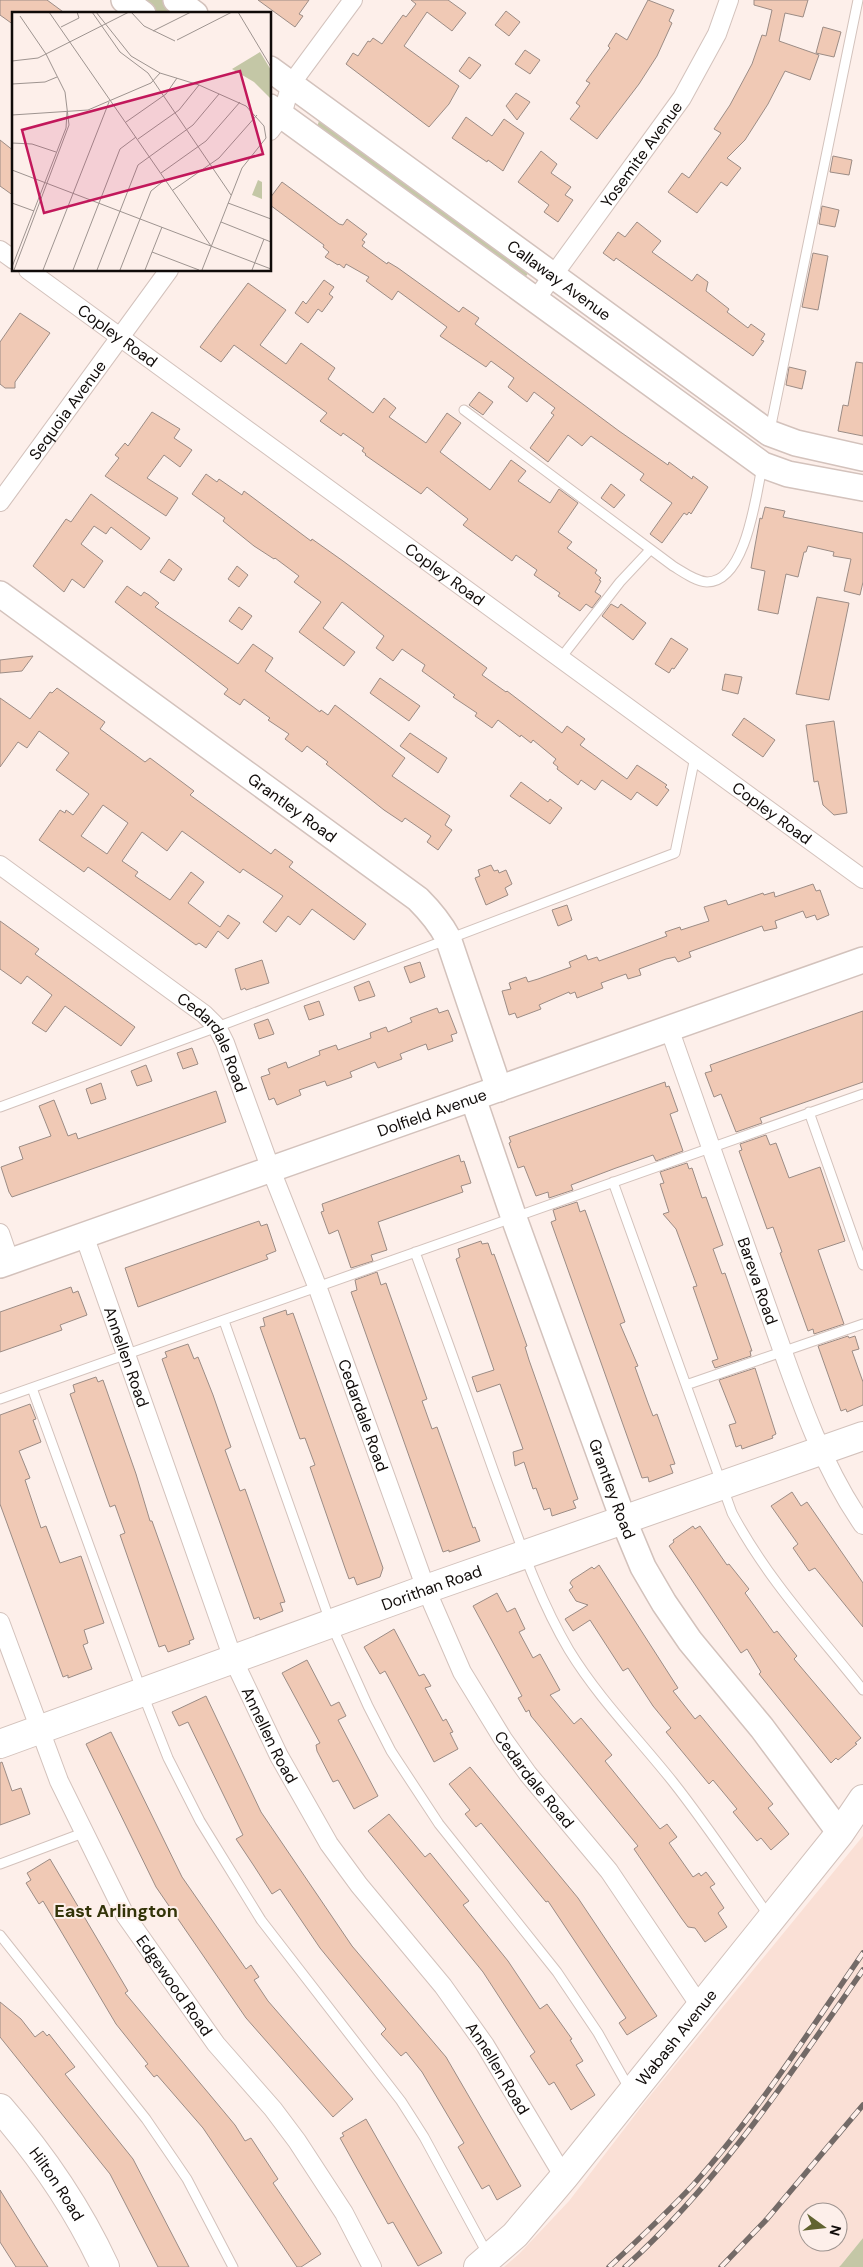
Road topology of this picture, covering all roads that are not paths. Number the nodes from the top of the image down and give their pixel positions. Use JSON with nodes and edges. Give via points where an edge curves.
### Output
{"nodes":[{"id":1,"x":124,"y":0,"type":"edge"},
{"id":2,"x":176,"y":0,"type":"edge"},
{"id":3,"x":353,"y":0,"type":"edge"},
{"id":4,"x":729,"y":0,"type":"edge"},
{"id":5,"x":858,"y":0,"type":"edge"},
{"id":6,"x":140,"y":12,"type":"edge"},
{"id":7,"x":192,"y":12,"type":"edge"},
{"id":8,"x":271,"y":70,"type":"edge"},
{"id":9,"x":291,"y":84,"type":"junction"},
{"id":10,"x":274,"y":118,"type":"edge"},
{"id":11,"x":0,"y":250,"type":"edge"},
{"id":12,"x":12,"y":259,"type":"edge"},
{"id":13,"x":29,"y":271,"type":"edge"},
{"id":14,"x":168,"y":271,"type":"edge"},
{"id":15,"x":554,"y":274,"type":"junction"},
{"id":16,"x":536,"y":300,"type":"junction"},
{"id":17,"x":120,"y":338,"type":"junction"},
{"id":18,"x":464,"y":410,"type":"dead end"},
{"id":19,"x":769,"y":433,"type":"junction"},
{"id":20,"x":863,"y":458,"type":"edge"},
{"id":21,"x":763,"y":465,"type":"junction"},
{"id":22,"x":863,"y":488,"type":"edge"},
{"id":23,"x":0,"y":502,"type":"edge"},
{"id":24,"x":650,"y":550,"type":"junction"},
{"id":25,"x":0,"y":594,"type":"edge"},
{"id":26,"x":560,"y":659,"type":"junction"},
{"id":27,"x":694,"y":757,"type":"junction"},
{"id":28,"x":0,"y":865,"type":"edge"},
{"id":29,"x":863,"y":879,"type":"edge"},
{"id":30,"x":448,"y":938,"type":"junction"},
{"id":31,"x":863,"y":960,"type":"edge"},
{"id":32,"x":217,"y":1027,"type":"junction"},
{"id":33,"x":669,"y":1028,"type":"junction"},
{"id":34,"x":499,"y":1089,"type":"junction"},
{"id":35,"x":863,"y":1094,"type":"edge"},
{"id":36,"x":473,"y":1098,"type":"junction"},
{"id":37,"x":0,"y":1107,"type":"edge"},
{"id":38,"x":809,"y":1112,"type":"junction"},
{"id":39,"x":711,"y":1146,"type":"junction"},
{"id":40,"x":271,"y":1170,"type":"junction"},
{"id":41,"x":613,"y":1182,"type":"junction"},
{"id":42,"x":514,"y":1218,"type":"junction"},
{"id":43,"x":0,"y":1233,"type":"edge"},
{"id":44,"x":84,"y":1235,"type":"junction"},
{"id":45,"x":415,"y":1252,"type":"junction"},
{"id":46,"x":5,"y":1264,"type":"edge"},
{"id":47,"x":863,"y":1265,"type":"edge"},
{"id":48,"x":317,"y":1286,"type":"junction"},
{"id":49,"x":224,"y":1321,"type":"junction"},
{"id":50,"x":863,"y":1324,"type":"edge"},
{"id":51,"x":783,"y":1351,"type":"junction"},
{"id":52,"x":127,"y":1354,"type":"junction"},
{"id":53,"x":686,"y":1385,"type":"junction"},
{"id":54,"x":32,"y":1388,"type":"junction"},
{"id":55,"x":0,"y":1399,"type":"edge"},
{"id":56,"x":863,"y":1436,"type":"edge"},
{"id":57,"x":821,"y":1450,"type":"junction"},
{"id":58,"x":722,"y":1485,"type":"junction"},
{"id":59,"x":623,"y":1519,"type":"junction"},
{"id":60,"x":863,"y":1525,"type":"edge"},
{"id":61,"x":524,"y":1554,"type":"junction"},
{"id":62,"x":426,"y":1589,"type":"junction"},
{"id":63,"x":0,"y":1622,"type":"edge"},
{"id":64,"x":331,"y":1624,"type":"junction"},
{"id":65,"x":233,"y":1659,"type":"junction"},
{"id":66,"x":863,"y":1690,"type":"edge"},
{"id":67,"x":142,"y":1692,"type":"junction"},
{"id":68,"x":38,"y":1729,"type":"junction"},
{"id":69,"x":0,"y":1744,"type":"edge"},
{"id":70,"x":863,"y":1799,"type":"edge"},
{"id":71,"x":840,"y":1833,"type":"junction"},
{"id":72,"x":83,"y":1834,"type":"junction"},
{"id":73,"x":0,"y":1864,"type":"edge"},
{"id":74,"x":770,"y":1919,"type":"junction"},
{"id":75,"x":0,"y":1935,"type":"edge"},
{"id":76,"x":700,"y":2006,"type":"junction"},
{"id":77,"x":632,"y":2093,"type":"junction"},
{"id":78,"x":0,"y":2108,"type":"edge"},
{"id":79,"x":564,"y":2177,"type":"junction"},
{"id":80,"x":484,"y":2263,"type":"edge"},
{"id":81,"x":105,"y":2267,"type":"edge"},
{"id":82,"x":232,"y":2267,"type":"edge"},
{"id":83,"x":372,"y":2267,"type":"edge"}],
"edges":[{"from":1,"to":6,"type":"street"},
{"from":2,"to":7,"type":"street"},
{"from":3,"to":9,"type":"street"},
{"from":4,"to":15,"type":"street","name":"Yosemite Avenue","via":[[717,34],[682,98]]},
{"from":5,"to":19,"type":"lane"},
{"from":8,"to":9,"type":"street","name":"Callaway Avenue"},
{"from":9,"to":10,"type":"street"},
{"from":9,"to":15,"type":"street","name":"Callaway Avenue"},
{"from":10,"to":16,"type":"street","name":"Callaway Avenue"},
{"from":11,"to":12,"type":"street"},
{"from":13,"to":17,"type":"street","name":"Copley Road"},
{"from":14,"to":17,"type":"street","name":"Sequoia Avenue"},
{"from":15,"to":16,"type":"street","name":"Yosemite Avenue"},
{"from":15,"to":19,"type":"street","name":"Callaway Avenue"},
{"from":16,"to":21,"type":"street","name":"Callaway Avenue"},
{"from":17,"to":23,"type":"street","name":"Sequoia Avenue"},
{"from":17,"to":26,"type":"street","name":"Copley Road"},
{"from":18,"to":24,"type":"lane"},
{"from":19,"to":20,"type":"street","name":"Callaway Avenue","via":[[796,443]]},
{"from":19,"to":21,"type":"street"},
{"from":21,"to":22,"type":"street","name":"Callaway Avenue","via":[[788,474]]},
{"from":21,"to":24,"type":"lane","via":[[739,558],[720,579],[700,581]]},
{"from":24,"to":26,"type":"lane","via":[[620,582]]},
{"from":25,"to":30,"type":"street","name":"Grantley Road","via":[[418,899]]},
{"from":26,"to":27,"type":"street","name":"Copley Road"},
{"from":27,"to":29,"type":"street","name":"Copley Road"},
{"from":27,"to":30,"type":"lane","via":[[675,853]]},
{"from":28,"to":32,"type":"street","name":"Cedardale Road","via":[[204,1014]]},
{"from":30,"to":32,"type":"lane"},
{"from":30,"to":34,"type":"street","name":"Grantley Road"},
{"from":31,"to":33,"type":"street","name":"Dolfield Avenue"},
{"from":32,"to":37,"type":"lane"},
{"from":32,"to":40,"type":"street","name":"Cedardale Road"},
{"from":33,"to":34,"type":"street","name":"Dolfield Avenue"},
{"from":33,"to":39,"type":"street","name":"Bareva Road"},
{"from":34,"to":36,"type":"street","name":"Dolfield Avenue"},
{"from":35,"to":38,"type":"lane"},
{"from":36,"to":40,"type":"street","name":"Dolfield Avenue"},
{"from":36,"to":42,"type":"street","name":"Grantley Road"},
{"from":38,"to":39,"type":"lane"},
{"from":38,"to":47,"type":"lane"},
{"from":39,"to":41,"type":"lane"},
{"from":39,"to":51,"type":"street","name":"Bareva Road"},
{"from":40,"to":44,"type":"street","name":"Dolfield Avenue"},
{"from":40,"to":48,"type":"street","name":"Cedardale Road"},
{"from":41,"to":42,"type":"lane"},
{"from":41,"to":53,"type":"lane"},
{"from":42,"to":45,"type":"lane"},
{"from":42,"to":59,"type":"street","name":"Grantley Road"},
{"from":43,"to":46,"type":"street"},
{"from":44,"to":46,"type":"street","name":"Dolfield Avenue"},
{"from":44,"to":52,"type":"street","name":"Annellen Road"},
{"from":45,"to":48,"type":"lane"},
{"from":45,"to":61,"type":"lane"},
{"from":48,"to":49,"type":"lane"},
{"from":48,"to":62,"type":"street","name":"Cedardale Road"},
{"from":49,"to":52,"type":"lane"},
{"from":49,"to":64,"type":"lane"},
{"from":50,"to":51,"type":"lane"},
{"from":51,"to":53,"type":"lane"},
{"from":51,"to":57,"type":"street","name":"Bareva Road"},
{"from":52,"to":54,"type":"lane"},
{"from":52,"to":65,"type":"street","name":"Annellen Road"},
{"from":53,"to":58,"type":"lane"},
{"from":54,"to":55,"type":"lane"},
{"from":54,"to":67,"type":"lane"},
{"from":56,"to":57,"type":"main road","name":"Dorithan Road"},
{"from":57,"to":58,"type":"main road","name":"Dorithan Road"},
{"from":57,"to":60,"type":"street","name":"Bareva Road","via":[[837,1485]]},
{"from":58,"to":59,"type":"main road","name":"Dorithan Road"},
{"from":58,"to":66,"type":"lane","via":[[732,1514],[757,1557]]},
{"from":59,"to":61,"type":"main road","name":"Dorithan Road"},
{"from":59,"to":71,"type":"street","name":"Grantley Road","via":[[643,1567],[669,1611]]},
{"from":61,"to":62,"type":"main road","name":"Dorithan Road"},
{"from":61,"to":74,"type":"lane","via":[[547,1607],[589,1681],[672,1782]]},
{"from":62,"to":64,"type":"main road","name":"Dorithan Road"},
{"from":62,"to":76,"type":"street","name":"Cedardale Road","via":[[462,1672],[503,1739],[614,1878]]},
{"from":63,"to":68,"type":"street","name":"Edgewood Road"},
{"from":64,"to":65,"type":"main road","name":"Dorithan Road"},
{"from":64,"to":77,"type":"lane","via":[[368,1706],[414,1788],[557,1972],[598,2033]]},
{"from":65,"to":67,"type":"main road","name":"Dorithan Road"},
{"from":65,"to":79,"type":"street","name":"Annellen Road","via":[[279,1756],[329,1844],[465,2015]]},
{"from":67,"to":68,"type":"main road","name":"Dorithan Road"},
{"from":67,"to":80,"type":"lane","via":[[168,1758],[200,1821],[261,1920],[401,2101],[424,2137]]},
{"from":68,"to":69,"type":"main road","name":"Dorithan Road"},
{"from":68,"to":72,"type":"street","name":"Edgewood Road"},
{"from":70,"to":71,"type":"main road","name":"Wabash Avenue"},
{"from":71,"to":74,"type":"main road","name":"Wabash Avenue"},
{"from":72,"to":73,"type":"lane"},
{"from":72,"to":83,"type":"street","name":"Edgewood Road","via":[[125,1915],[216,2044],[297,2141],[344,2213]]},
{"from":74,"to":76,"type":"main road","name":"Wabash Avenue"},
{"from":75,"to":82,"type":"lane","via":[[146,2119],[187,2179]]},
{"from":76,"to":77,"type":"main road","name":"Wabash Avenue"},
{"from":77,"to":79,"type":"main road","name":"Wabash Avenue"},
{"from":78,"to":81,"type":"main road","name":"Hilton Road","via":[[55,2178]]},
{"from":79,"to":80,"type":"main road","name":"Wabash Avenue","via":[[515,2235]]}]}
